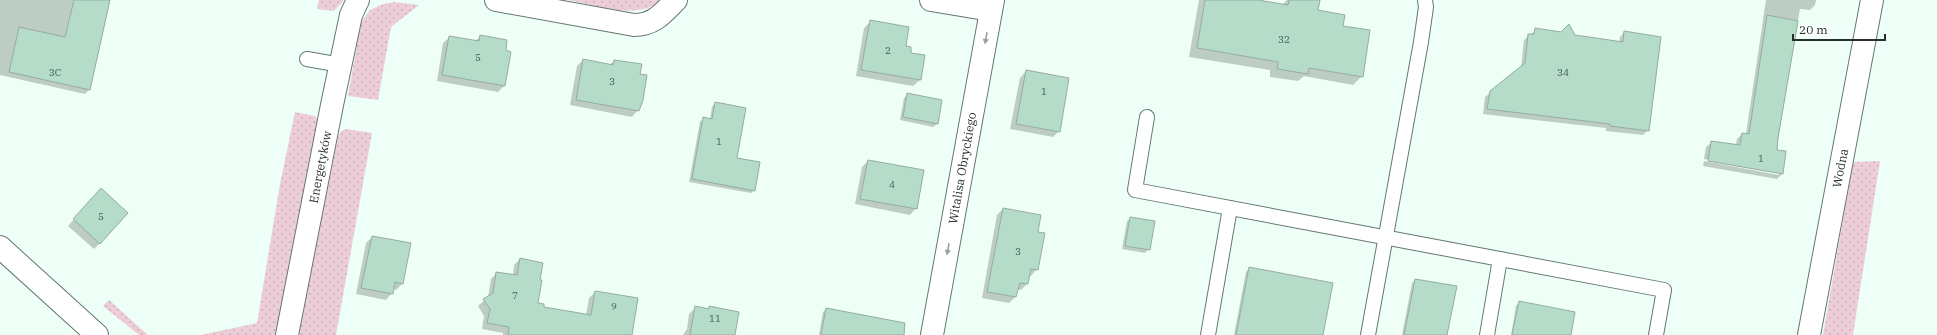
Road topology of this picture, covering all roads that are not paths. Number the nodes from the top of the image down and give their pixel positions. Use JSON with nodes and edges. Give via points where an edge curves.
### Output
{"nodes":[{"id":1,"x":358,"y":0,"type":"edge"},
{"id":2,"x":496,"y":0,"type":"edge"},
{"id":3,"x":676,"y":0,"type":"edge"},
{"id":4,"x":931,"y":0,"type":"edge"},
{"id":5,"x":1425,"y":0,"type":"edge"},
{"id":6,"x":1872,"y":0,"type":"edge"},
{"id":7,"x":992,"y":5,"type":"edge"},
{"id":8,"x":308,"y":59,"type":"dead end"},
{"id":9,"x":341,"y":64,"type":"junction"},
{"id":10,"x":1147,"y":117,"type":"dead end"},
{"id":11,"x":1230,"y":208,"type":"junction"},
{"id":12,"x":1387,"y":237,"type":"junction"},
{"id":13,"x":0,"y":247,"type":"edge"},
{"id":14,"x":1500,"y":259,"type":"junction"},
{"id":15,"x":97,"y":335,"type":"edge"},
{"id":16,"x":287,"y":335,"type":"edge"},
{"id":17,"x":932,"y":335,"type":"edge"},
{"id":18,"x":1208,"y":335,"type":"edge"},
{"id":19,"x":1368,"y":335,"type":"edge"},
{"id":20,"x":1487,"y":335,"type":"edge"},
{"id":21,"x":1656,"y":335,"type":"edge"},
{"id":22,"x":1809,"y":335,"type":"edge"}],
"edges":[{"from":1,"to":9,"type":"street","name":"Energetyków","via":[[351,15]]},
{"from":2,"to":3,"type":"street","via":[[634,25],[644,25],[656,20]]},
{"from":4,"to":7,"type":"street"},
{"from":5,"to":12,"type":"lane","via":[[1421,42]]},
{"from":6,"to":22,"type":"street","name":"Wodna"},
{"from":7,"to":17,"type":"street","name":"Witalisa Obryckiego","one_way":true},
{"from":8,"to":9,"type":"lane"},
{"from":9,"to":16,"type":"street","name":"Energetyków"},
{"from":10,"to":11,"type":"lane","via":[[1135,190]]},
{"from":11,"to":12,"type":"lane"},
{"from":11,"to":18,"type":"lane"},
{"from":12,"to":14,"type":"lane"},
{"from":12,"to":19,"type":"lane"},
{"from":13,"to":15,"type":"street"},
{"from":14,"to":20,"type":"lane"},
{"from":14,"to":21,"type":"lane","via":[[1664,290]]}]}
